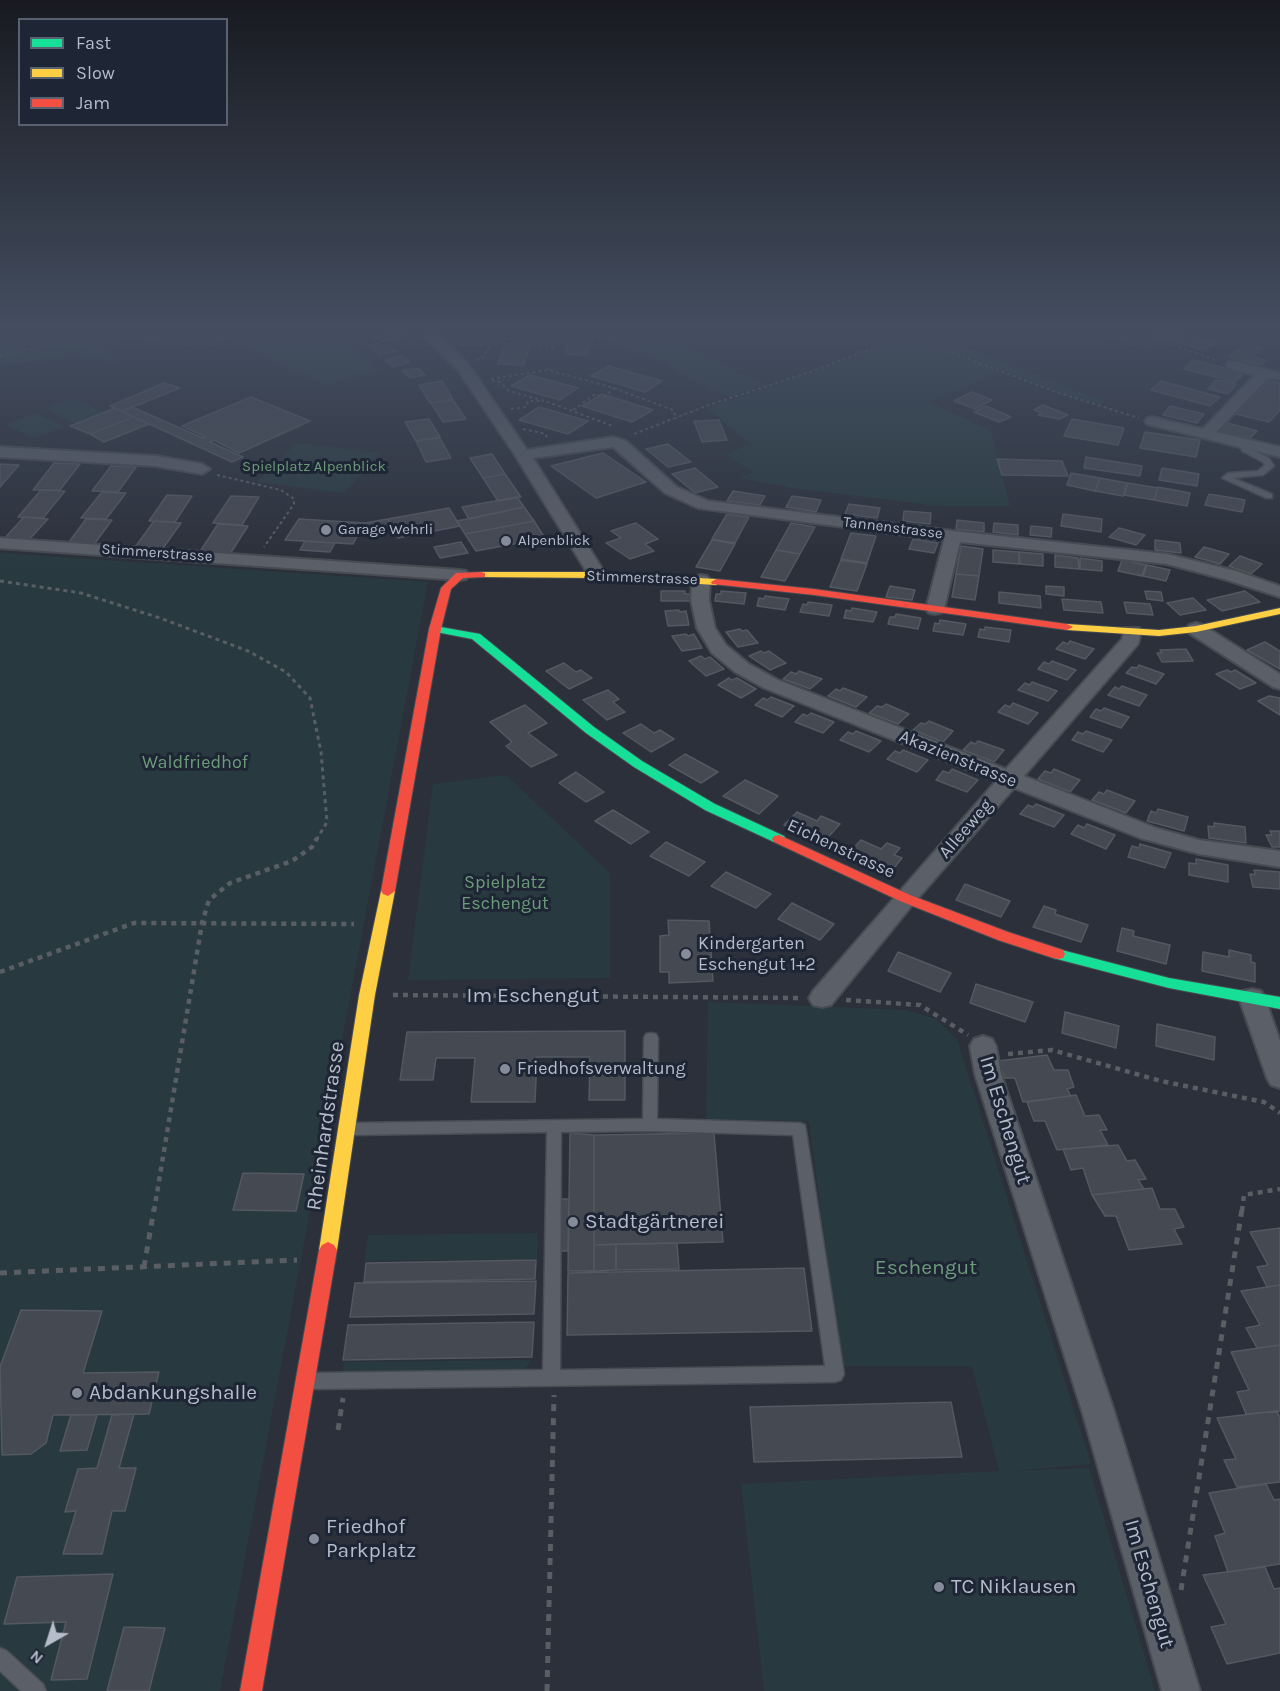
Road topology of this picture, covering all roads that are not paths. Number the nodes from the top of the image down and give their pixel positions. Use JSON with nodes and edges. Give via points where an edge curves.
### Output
{"nodes":[{"id":1,"x":492,"y":410,"type":"edge"},
{"id":2,"x":1229,"y":410,"type":"edge"},
{"id":3,"x":1152,"y":421,"type":"road end"},
{"id":4,"x":1206,"y":434,"type":"junction"},
{"id":5,"x":1243,"y":443,"type":"junction"},
{"id":6,"x":0,"y":452,"type":"edge"},
{"id":7,"x":1280,"y":452,"type":"edge"},
{"id":8,"x":522,"y":455,"type":"junction"},
{"id":9,"x":202,"y":469,"type":"road end"},
{"id":10,"x":1269,"y":496,"type":"dead end"},
{"id":11,"x":953,"y":536,"type":"junction"},
{"id":12,"x":0,"y":543,"type":"edge"},
{"id":13,"x":460,"y":575,"type":"junction"},
{"id":14,"x":597,"y":575,"type":"junction"},
{"id":15,"x":701,"y":580,"type":"junction"},
{"id":16,"x":1280,"y":592,"type":"edge"},
{"id":17,"x":935,"y":609,"type":"junction"},
{"id":18,"x":1280,"y":611,"type":"edge"},
{"id":19,"x":435,"y":629,"type":"junction"},
{"id":20,"x":1196,"y":629,"type":"junction"},
{"id":21,"x":1132,"y":632,"type":"junction"},
{"id":22,"x":1280,"y":683,"type":"edge"},
{"id":23,"x":1010,"y":779,"type":"junction"},
{"id":24,"x":1280,"y":859,"type":"edge"},
{"id":25,"x":905,"y":898,"type":"junction"},
{"id":26,"x":822,"y":998,"type":"road end"},
{"id":27,"x":1251,"y":998,"type":"junction"},
{"id":28,"x":1280,"y":1003,"type":"edge"},
{"id":29,"x":651,"y":1038,"type":"dead end"},
{"id":30,"x":985,"y":1051,"type":"road end"},
{"id":31,"x":1280,"y":1078,"type":"edge"},
{"id":32,"x":554,"y":1125,"type":"junction"},
{"id":33,"x":650,"y":1125,"type":"junction"},
{"id":34,"x":347,"y":1130,"type":"junction"},
{"id":35,"x":553,"y":1377,"type":"junction"},
{"id":36,"x":306,"y":1381,"type":"junction"},
{"id":37,"x":0,"y":1658,"type":"edge"},
{"id":38,"x":36,"y":1691,"type":"edge"},
{"id":39,"x":251,"y":1691,"type":"edge"},
{"id":40,"x":1181,"y":1691,"type":"edge"}],
"edges":[{"from":1,"to":8,"type":"street"},
{"from":2,"to":4,"type":"street"},
{"from":3,"to":4,"type":"street"},
{"from":4,"to":5,"type":"street"},
{"from":5,"to":7,"type":"street"},
{"from":5,"to":10,"type":"lane","via":[[1270,466],[1260,473],[1226,478]]},
{"from":6,"to":9,"type":"street","via":[[156,460]]},
{"from":8,"to":11,"type":"street","name":"Tannenstrasse","via":[[613,442],[621,444],[671,490],[704,505]]},
{"from":8,"to":14,"type":"street"},
{"from":11,"to":16,"type":"street","name":"Tannenstrasse","via":[[1167,559]]},
{"from":11,"to":17,"type":"street"},
{"from":12,"to":13,"type":"street","name":"Stimmerstrasse"},
{"from":13,"to":14,"type":"street","name":"Stimmerstrasse"},
{"from":13,"to":19,"type":"street","name":"Rheinhardstrasse","via":[[446,588]]},
{"from":14,"to":15,"type":"street","name":"Stimmerstrasse"},
{"from":15,"to":17,"type":"street","name":"Stimmerstrasse"},
{"from":15,"to":23,"type":"street","name":"Akazienstrasse","via":[[700,600],[706,628],[719,649],[742,668],[771,684]]},
{"from":17,"to":21,"type":"street","name":"Stimmerstrasse"},
{"from":18,"to":20,"type":"street","name":"Stimmerstrasse"},
{"from":19,"to":25,"type":"street","name":"Eichenstrasse","via":[[476,636],[590,730],[638,765],[710,807]]},
{"from":19,"to":34,"type":"street","name":"Rheinhardstrasse","via":[[367,995]]},
{"from":20,"to":21,"type":"street","name":"Stimmerstrasse"},
{"from":20,"to":22,"type":"street"},
{"from":21,"to":23,"type":"street","name":"Alleeweg","via":[[1131,640]]},
{"from":23,"to":24,"type":"street","name":"Akazienstrasse","via":[[1148,833],[1199,847]]},
{"from":23,"to":25,"type":"street","name":"Alleeweg"},
{"from":25,"to":26,"type":"street","name":"Alleeweg"},
{"from":25,"to":27,"type":"street","name":"Eichenstrasse","via":[[1003,936],[1091,964]]},
{"from":27,"to":28,"type":"street","name":"Eichenstrasse"},
{"from":27,"to":31,"type":"street"},
{"from":29,"to":33,"type":"lane"},
{"from":30,"to":40,"type":"street","name":"Im Eschengut","via":[[988,1074],[1098,1411]]},
{"from":32,"to":33,"type":"lane"},
{"from":32,"to":34,"type":"lane"},
{"from":32,"to":35,"type":"lane"},
{"from":33,"to":35,"type":"lane","via":[[800,1129],[835,1374]]},
{"from":34,"to":36,"type":"street","name":"Rheinhardstrasse"},
{"from":35,"to":36,"type":"lane"},
{"from":36,"to":39,"type":"street","name":"Rheinhardstrasse"},
{"from":37,"to":38,"type":"lane"}]}
